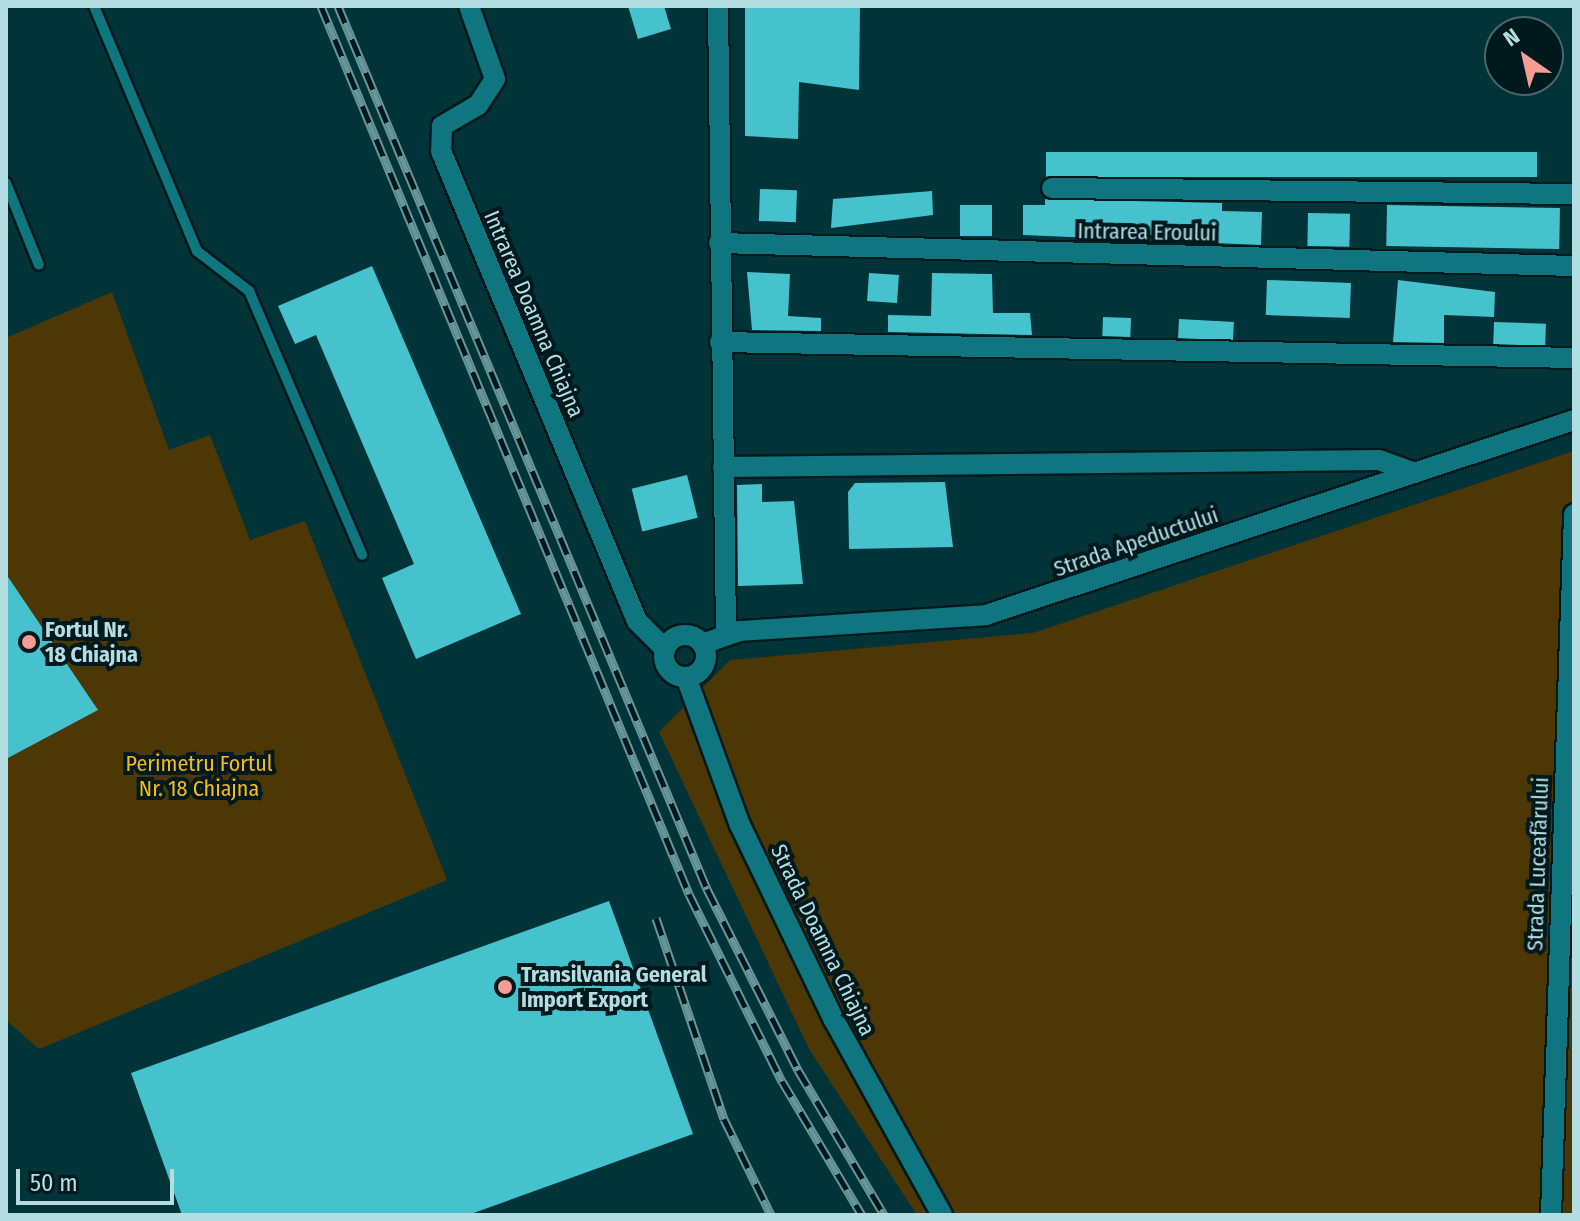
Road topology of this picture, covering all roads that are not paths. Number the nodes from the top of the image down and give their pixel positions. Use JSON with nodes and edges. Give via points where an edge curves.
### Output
{"nodes":[{"id":1,"x":94,"y":6,"type":"edge"},
{"id":2,"x":469,"y":6,"type":"edge"},
{"id":3,"x":718,"y":6,"type":"edge"},
{"id":4,"x":6,"y":183,"type":"edge"},
{"id":5,"x":1052,"y":188,"type":"dead end"},
{"id":6,"x":1574,"y":194,"type":"edge"},
{"id":7,"x":719,"y":243,"type":"junction"},
{"id":8,"x":39,"y":265,"type":"dead end"},
{"id":9,"x":1574,"y":266,"type":"edge"},
{"id":10,"x":720,"y":342,"type":"junction"},
{"id":11,"x":1574,"y":358,"type":"edge"},
{"id":12,"x":1574,"y":420,"type":"edge"},
{"id":13,"x":723,"y":467,"type":"junction"},
{"id":14,"x":1415,"y":473,"type":"junction"},
{"id":15,"x":1574,"y":514,"type":"edge"},
{"id":16,"x":362,"y":555,"type":"dead end"},
{"id":17,"x":726,"y":633,"type":"junction"},
{"id":18,"x":702,"y":644,"type":"junction"},
{"id":19,"x":665,"y":649,"type":"junction"},
{"id":20,"x":686,"y":677,"type":"junction"},
{"id":21,"x":942,"y":1215,"type":"edge"},
{"id":22,"x":1551,"y":1215,"type":"edge"}],
"edges":[{"from":1,"to":16,"type":"lane","via":[[197,251],[249,291]]},
{"from":2,"to":19,"type":"street","name":"Intrarea Doamna Chiajna","via":[[495,79],[478,105],[442,126],[441,151],[637,621]]},
{"from":3,"to":7,"type":"street"},
{"from":4,"to":8,"type":"lane"},
{"from":5,"to":6,"type":"street"},
{"from":7,"to":9,"type":"street","name":"Intrarea Eroului"},
{"from":7,"to":10,"type":"street"},
{"from":10,"to":11,"type":"street"},
{"from":10,"to":13,"type":"street"},
{"from":12,"to":14,"type":"street","name":"Strada Apeductului"},
{"from":13,"to":14,"type":"street","via":[[1379,460]]},
{"from":13,"to":17,"type":"street"},
{"from":14,"to":17,"type":"street","name":"Strada Apeductului","via":[[986,615]]},
{"from":15,"to":22,"type":"street","name":"Strada Luceafărului"},
{"from":17,"to":18,"type":"street","name":"Strada Apeductului"},
{"from":18,"to":19,"type":"street","via":[[685,635]]},
{"from":18,"to":20,"type":"street","via":[[704,662]]},
{"from":19,"to":20,"type":"street","via":[[668,668]]},
{"from":20,"to":21,"type":"street","name":"Strada Doamna Chiajna","via":[[740,825],[834,1020]]}]}
